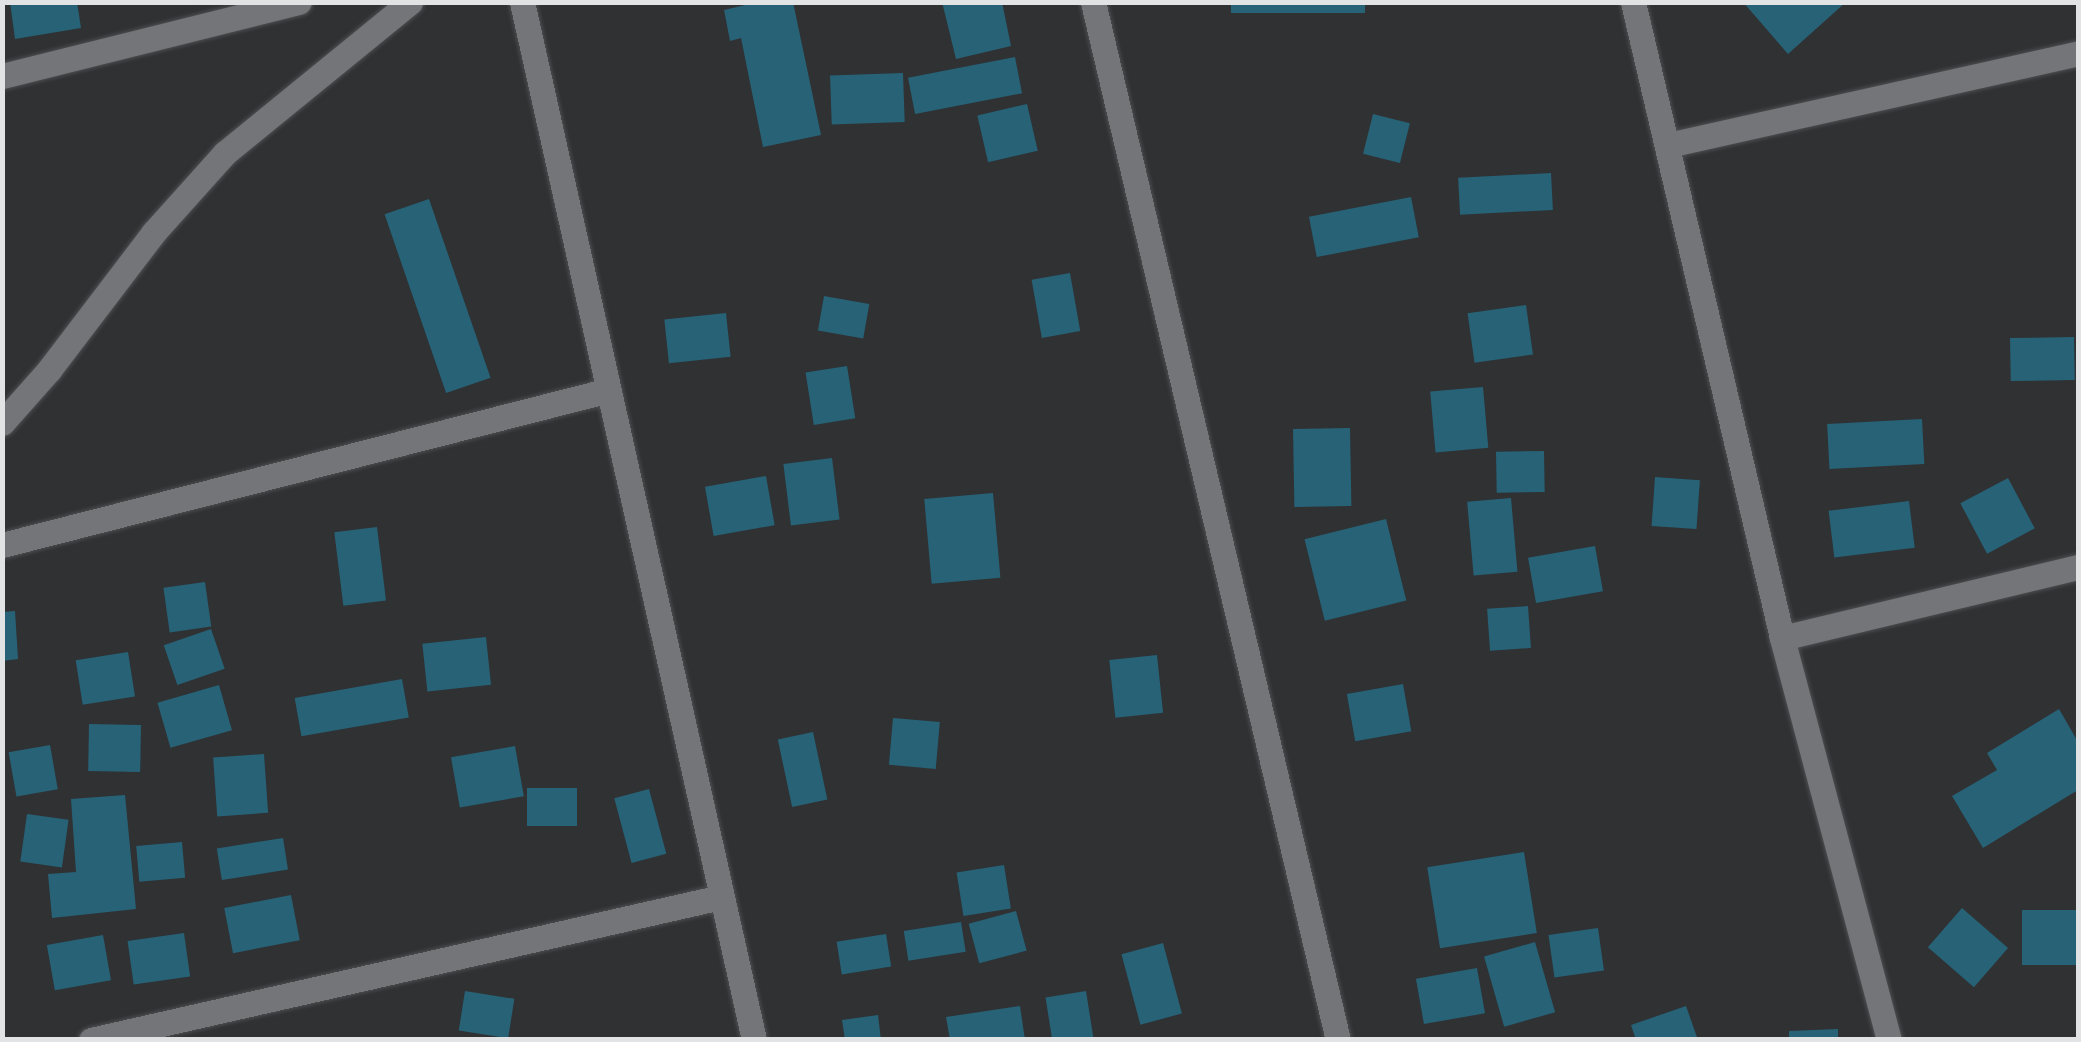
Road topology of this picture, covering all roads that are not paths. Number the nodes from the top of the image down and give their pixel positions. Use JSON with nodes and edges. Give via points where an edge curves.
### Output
{"nodes":[{"id":1,"x":299,"y":2,"type":"edge"},
{"id":2,"x":410,"y":2,"type":"edge"},
{"id":3,"x":522,"y":2,"type":"edge"},
{"id":4,"x":1093,"y":2,"type":"edge"},
{"id":5,"x":1633,"y":2,"type":"edge"},
{"id":6,"x":2078,"y":54,"type":"edge"},
{"id":7,"x":2,"y":76,"type":"edge"},
{"id":8,"x":1668,"y":145,"type":"junction"},
{"id":9,"x":610,"y":390,"type":"junction"},
{"id":10,"x":2,"y":423,"type":"edge"},
{"id":11,"x":2,"y":545,"type":"edge"},
{"id":12,"x":2078,"y":568,"type":"edge"},
{"id":13,"x":1782,"y":638,"type":"junction"},
{"id":14,"x":721,"y":897,"type":"junction"},
{"id":15,"x":90,"y":1040,"type":"edge"},
{"id":16,"x":754,"y":1040,"type":"edge"},
{"id":17,"x":1338,"y":1040,"type":"edge"},
{"id":18,"x":1889,"y":1040,"type":"edge"}],
"edges":[{"from":1,"to":7,"type":"street"},
{"from":2,"to":10,"type":"street","via":[[225,152]]},
{"from":3,"to":9,"type":"street"},
{"from":4,"to":17,"type":"street"},
{"from":5,"to":8,"type":"street"},
{"from":6,"to":8,"type":"street"},
{"from":8,"to":13,"type":"street"},
{"from":9,"to":11,"type":"street"},
{"from":9,"to":14,"type":"street"},
{"from":12,"to":13,"type":"street"},
{"from":13,"to":18,"type":"street"},
{"from":14,"to":15,"type":"street"},
{"from":14,"to":16,"type":"street"}]}
